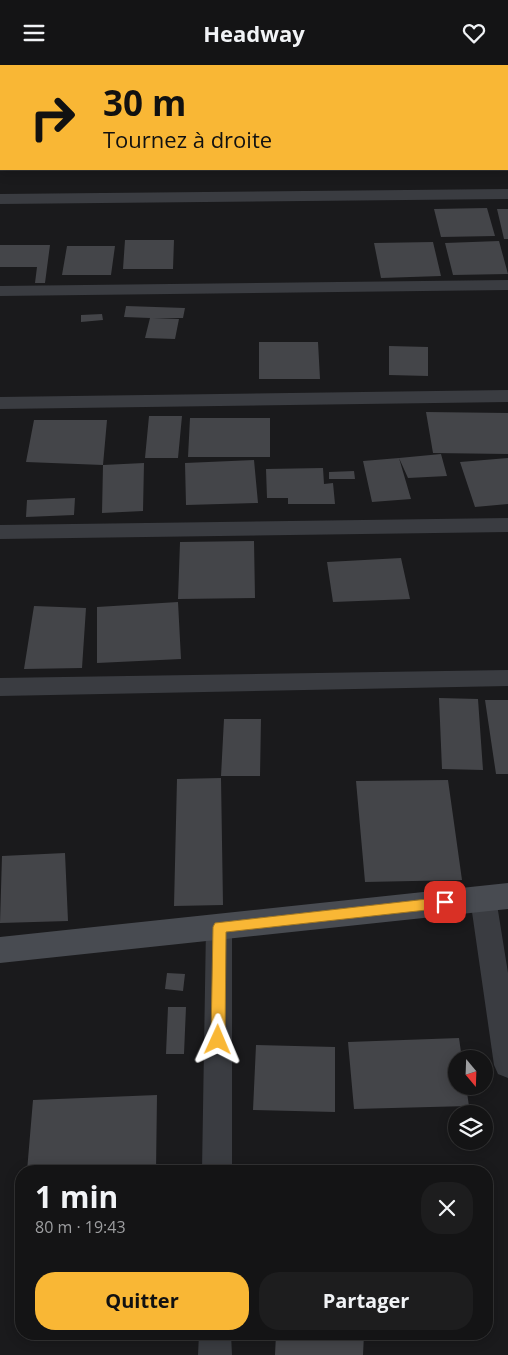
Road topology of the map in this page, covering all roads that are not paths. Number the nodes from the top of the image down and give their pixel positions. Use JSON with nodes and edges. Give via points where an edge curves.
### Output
{"nodes":[{"id":1,"x":508,"y":194,"type":"edge"},
{"id":2,"x":0,"y":199,"type":"edge"},
{"id":3,"x":508,"y":285,"type":"edge"},
{"id":4,"x":0,"y":291,"type":"edge"},
{"id":5,"x":508,"y":396,"type":"edge"},
{"id":6,"x":0,"y":403,"type":"edge"},
{"id":7,"x":508,"y":525,"type":"edge"},
{"id":8,"x":0,"y":532,"type":"edge"},
{"id":9,"x":508,"y":678,"type":"edge"},
{"id":10,"x":0,"y":687,"type":"edge"},
{"id":11,"x":496,"y":897,"type":"edge"},
{"id":12,"x":219,"y":927,"type":"junction"},
{"id":13,"x":0,"y":950,"type":"edge"},
{"id":14,"x":508,"y":1065,"type":"edge"},
{"id":15,"x":217,"y":1165,"type":"edge"},
{"id":16,"x":215,"y":1340,"type":"edge"},
{"id":17,"x":215,"y":1355,"type":"edge"}],
"edges":[{"from":1,"to":2,"type":"street"},
{"from":3,"to":4,"type":"street"},
{"from":5,"to":6,"type":"street"},
{"from":7,"to":8,"type":"street"},
{"from":9,"to":10,"type":"street"},
{"from":11,"to":12,"type":"street"},
{"from":11,"to":14,"type":"street"},
{"from":12,"to":13,"type":"street"},
{"from":12,"to":15,"type":"street"},
{"from":16,"to":17,"type":"street"}]}
